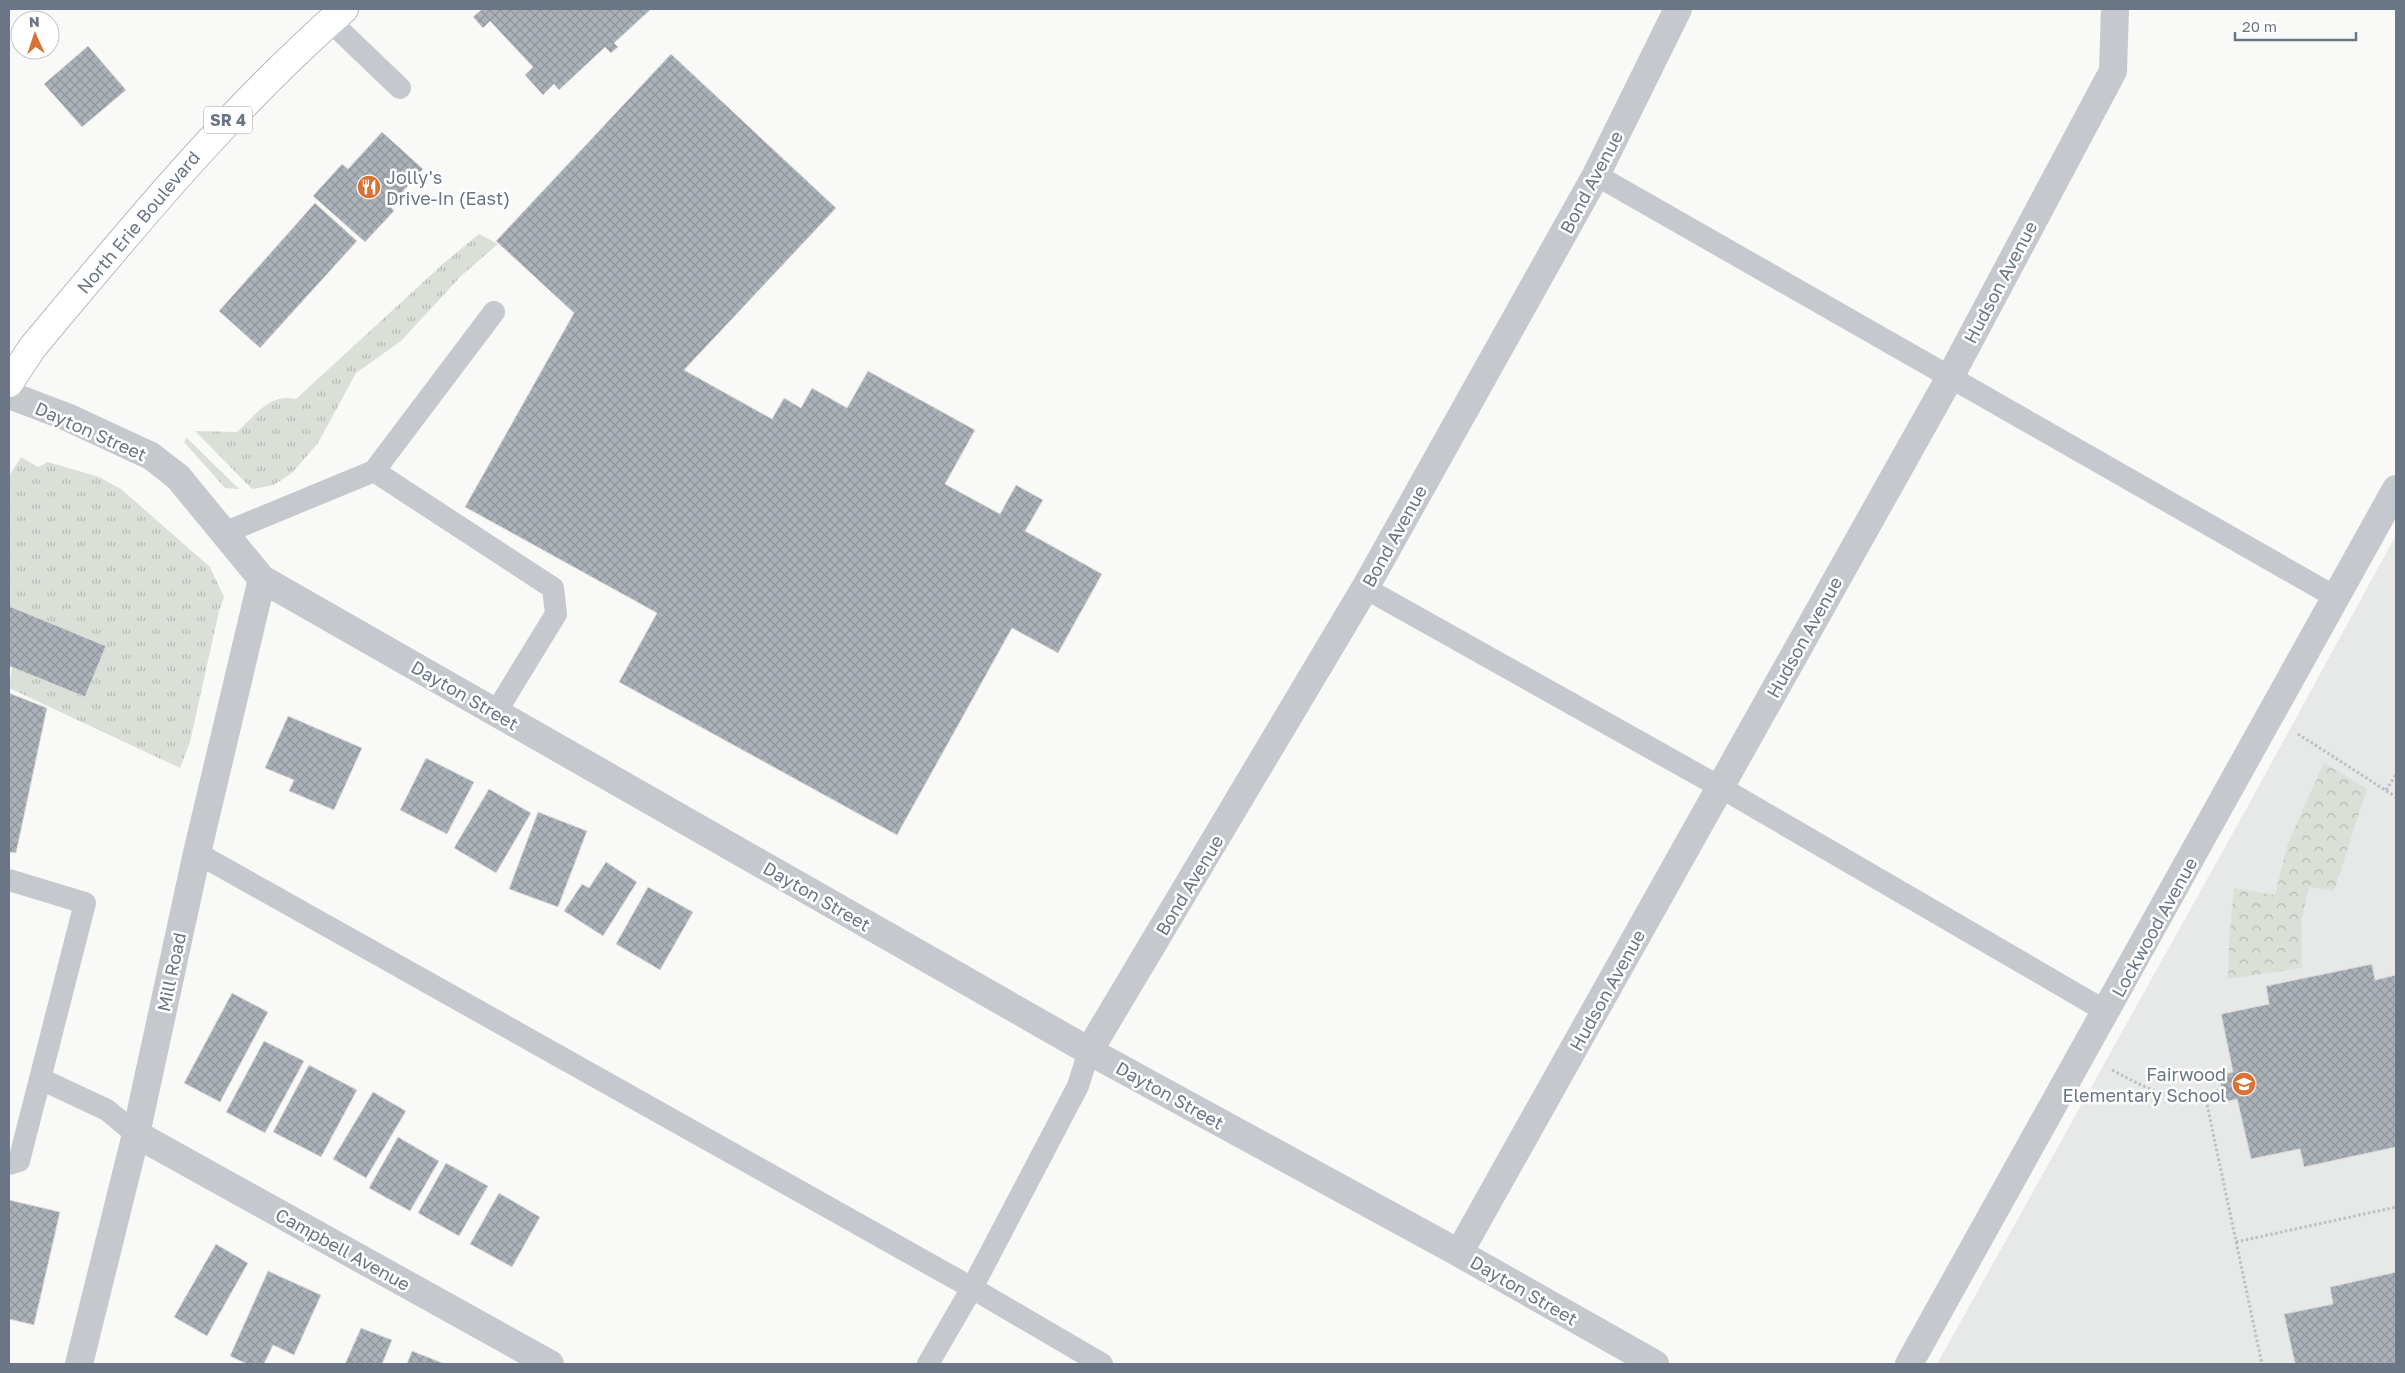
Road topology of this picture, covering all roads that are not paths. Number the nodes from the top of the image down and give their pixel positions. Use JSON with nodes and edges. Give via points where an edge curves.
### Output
{"nodes":[{"id":1,"x":1678,"y":9,"type":"edge"},
{"id":2,"x":2115,"y":9,"type":"edge"},
{"id":3,"x":337,"y":15,"type":"edge"},
{"id":4,"x":400,"y":88,"type":"dead end"},
{"id":5,"x":1596,"y":175,"type":"junction"},
{"id":6,"x":494,"y":312,"type":"dead end"},
{"id":7,"x":1949,"y":379,"type":"junction"},
{"id":8,"x":9,"y":383,"type":"edge"},
{"id":9,"x":9,"y":395,"type":"edge"},
{"id":10,"x":374,"y":470,"type":"junction"},
{"id":11,"x":2396,"y":489,"type":"edge"},
{"id":12,"x":224,"y":533,"type":"junction"},
{"id":13,"x":262,"y":579,"type":"junction"},
{"id":14,"x":1365,"y":588,"type":"junction"},
{"id":15,"x":2336,"y":598,"type":"junction"},
{"id":16,"x":496,"y":712,"type":"junction"},
{"id":17,"x":1720,"y":788,"type":"junction"},
{"id":18,"x":197,"y":852,"type":"junction"},
{"id":19,"x":9,"y":880,"type":"edge"},
{"id":20,"x":2107,"y":1012,"type":"junction"},
{"id":21,"x":1089,"y":1051,"type":"junction"},
{"id":22,"x":41,"y":1079,"type":"junction"},
{"id":23,"x":136,"y":1134,"type":"junction"},
{"id":24,"x":9,"y":1164,"type":"edge"},
{"id":25,"x":1459,"y":1253,"type":"junction"},
{"id":26,"x":972,"y":1288,"type":"junction"},
{"id":27,"x":79,"y":1364,"type":"edge"},
{"id":28,"x":550,"y":1364,"type":"edge"},
{"id":29,"x":928,"y":1364,"type":"edge"},
{"id":30,"x":1102,"y":1364,"type":"edge"},
{"id":31,"x":1655,"y":1364,"type":"edge"},
{"id":32,"x":1909,"y":1364,"type":"edge"}],
"edges":[{"from":1,"to":5,"type":"street","name":"Bond Avenue"},
{"from":2,"to":7,"type":"street","name":"Hudson Avenue","via":[[2113,71]]},
{"from":3,"to":4,"type":"lane"},
{"from":3,"to":8,"type":"highway","name":"North Erie Boulevard","number":"SR 4","via":[[291,55],[200,149],[32,348]]},
{"from":5,"to":7,"type":"lane"},
{"from":5,"to":14,"type":"street","name":"Bond Avenue"},
{"from":6,"to":10,"type":"lane"},
{"from":7,"to":15,"type":"lane"},
{"from":7,"to":17,"type":"street","name":"Hudson Avenue"},
{"from":9,"to":12,"type":"street","name":"Dayton Street","via":[[67,417],[150,456],[178,478]]},
{"from":10,"to":12,"type":"lane"},
{"from":10,"to":16,"type":"lane","via":[[553,588],[556,614]]},
{"from":11,"to":15,"type":"street","name":"Lockwood Avenue"},
{"from":12,"to":13,"type":"street","name":"Dayton Street"},
{"from":13,"to":16,"type":"street","name":"Dayton Street"},
{"from":13,"to":18,"type":"street","name":"Mill Road"},
{"from":14,"to":17,"type":"lane"},
{"from":14,"to":21,"type":"street","name":"Bond Avenue"},
{"from":15,"to":20,"type":"street","name":"Lockwood Avenue"},
{"from":16,"to":21,"type":"street","name":"Dayton Street"},
{"from":17,"to":20,"type":"lane"},
{"from":17,"to":25,"type":"street","name":"Hudson Avenue"},
{"from":18,"to":23,"type":"street","name":"Mill Road"},
{"from":18,"to":26,"type":"lane"},
{"from":19,"to":22,"type":"lane","via":[[85,903]]},
{"from":20,"to":32,"type":"street","name":"Lockwood Avenue"},
{"from":21,"to":25,"type":"street","name":"Dayton Street"},
{"from":21,"to":26,"type":"lane","via":[[1078,1086]]},
{"from":22,"to":23,"type":"lane","via":[[106,1110]]},
{"from":22,"to":24,"type":"lane","via":[[19,1160]]},
{"from":23,"to":27,"type":"street","name":"Mill Road"},
{"from":23,"to":28,"type":"street","name":"Campbell Avenue"},
{"from":25,"to":31,"type":"street","name":"Dayton Street"},
{"from":26,"to":29,"type":"lane"},
{"from":26,"to":30,"type":"lane"}]}
